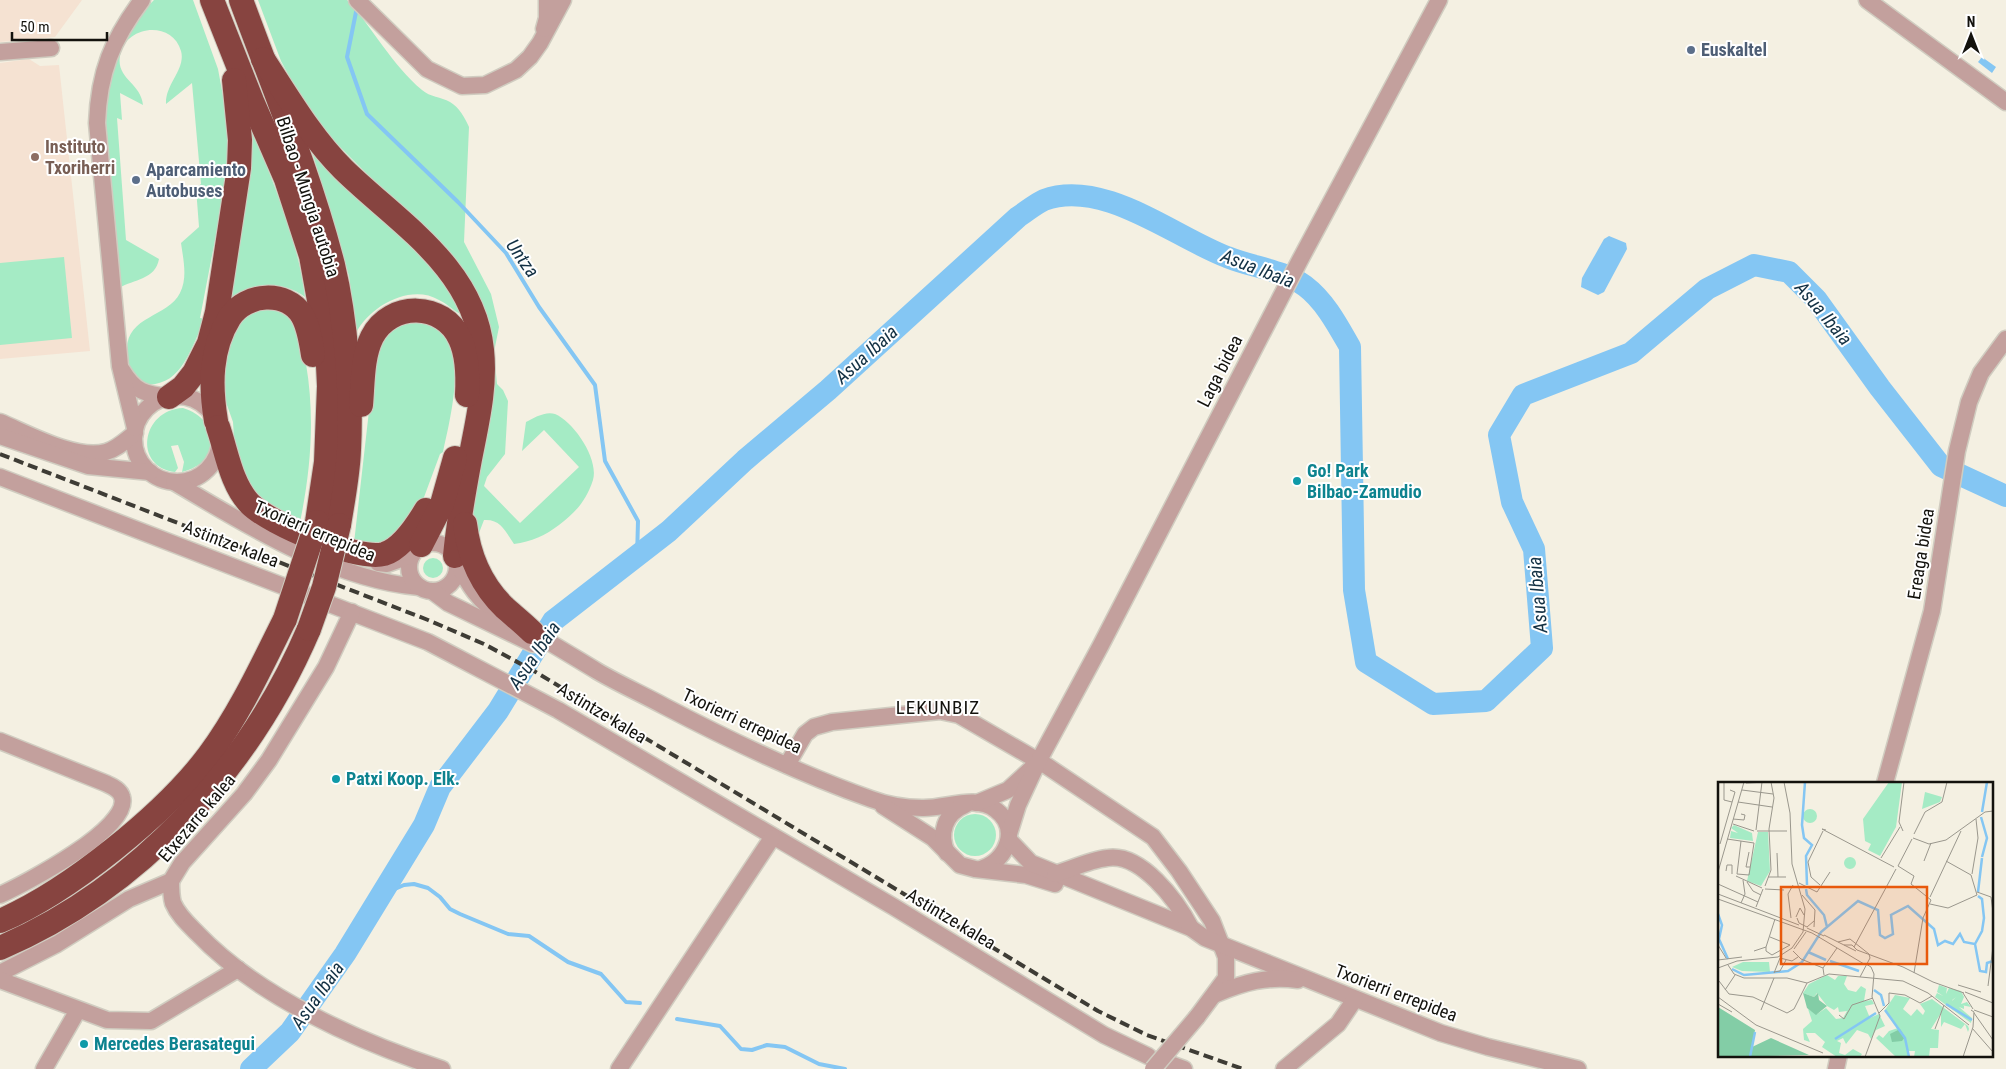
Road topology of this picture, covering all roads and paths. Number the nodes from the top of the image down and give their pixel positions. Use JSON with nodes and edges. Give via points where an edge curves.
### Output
{"nodes":[{"id":1,"x":142,"y":0,"type":"edge"},
{"id":2,"x":212,"y":0,"type":"edge"},
{"id":3,"x":241,"y":0,"type":"edge"},
{"id":4,"x":357,"y":0,"type":"edge"},
{"id":5,"x":547,"y":0,"type":"edge"},
{"id":6,"x":563,"y":0,"type":"edge"},
{"id":7,"x":1439,"y":0,"type":"edge"},
{"id":8,"x":1867,"y":0,"type":"edge"},
{"id":9,"x":540,"y":43,"type":"junction"},
{"id":10,"x":51,"y":48,"type":"dead end"},
{"id":11,"x":231,"y":50,"type":"junction"},
{"id":12,"x":0,"y":52,"type":"edge"},
{"id":13,"x":263,"y":59,"type":"junction"},
{"id":14,"x":2006,"y":102,"type":"edge"},
{"id":15,"x":2006,"y":339,"type":"edge"},
{"id":16,"x":120,"y":366,"type":"junction"},
{"id":17,"x":169,"y":397,"type":"junction"},
{"id":18,"x":0,"y":422,"type":"edge"},
{"id":19,"x":135,"y":430,"type":"junction"},
{"id":20,"x":218,"y":432,"type":"junction"},
{"id":21,"x":0,"y":436,"type":"edge"},
{"id":22,"x":349,"y":450,"type":"junction"},
{"id":23,"x":453,"y":466,"type":"junction"},
{"id":24,"x":150,"y":472,"type":"junction"},
{"id":25,"x":0,"y":478,"type":"edge"},
{"id":26,"x":174,"y":482,"type":"junction"},
{"id":27,"x":462,"y":500,"type":"junction"},
{"id":28,"x":321,"y":523,"type":"junction"},
{"id":29,"x":416,"y":550,"type":"junction"},
{"id":30,"x":456,"y":559,"type":"junction"},
{"id":31,"x":426,"y":589,"type":"junction"},
{"id":32,"x":352,"y":612,"type":"junction"},
{"id":33,"x":531,"y":635,"type":"junction"},
{"id":34,"x":0,"y":742,"type":"edge"},
{"id":35,"x":1038,"y":762,"type":"junction"},
{"id":36,"x":787,"y":765,"type":"junction"},
{"id":37,"x":1885,"y":782,"type":"edge"},
{"id":38,"x":872,"y":800,"type":"junction"},
{"id":39,"x":973,"y":803,"type":"junction"},
{"id":40,"x":1009,"y":837,"type":"junction"},
{"id":41,"x":772,"y":838,"type":"junction"},
{"id":42,"x":948,"y":854,"type":"junction"},
{"id":43,"x":983,"y":868,"type":"junction"},
{"id":44,"x":1055,"y":874,"type":"junction"},
{"id":45,"x":171,"y":881,"type":"junction"},
{"id":46,"x":0,"y":895,"type":"edge"},
{"id":47,"x":0,"y":921,"type":"edge"},
{"id":48,"x":1191,"y":928,"type":"junction"},
{"id":49,"x":1205,"y":938,"type":"junction"},
{"id":50,"x":1222,"y":944,"type":"junction"},
{"id":51,"x":0,"y":948,"type":"edge"},
{"id":52,"x":238,"y":969,"type":"junction"},
{"id":53,"x":0,"y":973,"type":"edge"},
{"id":54,"x":0,"y":980,"type":"edge"},
{"id":55,"x":1313,"y":982,"type":"junction"},
{"id":56,"x":1213,"y":995,"type":"junction"},
{"id":57,"x":1355,"y":1000,"type":"junction"},
{"id":58,"x":78,"y":1010,"type":"junction"},
{"id":59,"x":1839,"y":1056,"type":"edge"},
{"id":60,"x":1151,"y":1063,"type":"edge"},
{"id":61,"x":44,"y":1069,"type":"edge"},
{"id":62,"x":442,"y":1069,"type":"edge"},
{"id":63,"x":620,"y":1069,"type":"edge"},
{"id":64,"x":1284,"y":1069,"type":"edge"},
{"id":65,"x":1578,"y":1069,"type":"edge"},
{"id":66,"x":1836,"y":1069,"type":"edge"}],
"edges":[{"from":1,"to":16,"type":"street","via":[[108,56],[98,100],[99,156]]},
{"from":2,"to":11,"type":"highway","name":"Bilbao - Mungia autobia"},
{"from":3,"to":13,"type":"highway","name":"Bilbao - Mungia autobia"},
{"from":4,"to":9,"type":"street","via":[[426,69],[462,86],[485,84],[516,70]]},
{"from":5,"to":9,"type":"street","via":[[547,18]]},
{"from":6,"to":9,"type":"street"},
{"from":7,"to":35,"type":"street","name":"Laga bidea"},
{"from":8,"to":14,"type":"street"},
{"from":10,"to":12,"type":"street"},
{"from":11,"to":17,"type":"highway","via":[[238,108],[239,159],[217,312],[210,343],[194,373]]},
{"from":11,"to":28,"type":"highway","name":"Bilbao - Mungia autobia","via":[[286,179],[311,256],[326,345],[329,396]]},
{"from":13,"to":22,"type":"highway","name":"Bilbao - Mungia autobia","via":[[306,176],[333,266],[346,355]]},
{"from":13,"to":27,"type":"highway","via":[[315,137],[342,168],[424,241],[458,283],[469,304],[482,348],[483,377],[481,404]]},
{"from":15,"to":37,"type":"street","name":"Ereaga bidea","via":[[1990,358],[1975,385],[1957,451],[1932,611]]},
{"from":16,"to":17,"type":"street","via":[[141,392]]},
{"from":16,"to":19,"type":"street"},
{"from":17,"to":19,"type":"street","via":[[144,412]]},
{"from":17,"to":20,"type":"street","via":[[193,399],[207,408]]},
{"from":18,"to":19,"type":"street","via":[[88,454],[107,452]]},
{"from":19,"to":24,"type":"street","via":[[137,454]]},
{"from":20,"to":23,"type":"highway","via":[[231,474],[250,504],[264,516],[293,530],[355,554],[385,554],[410,534]]},
{"from":20,"to":26,"type":"street","via":[[212,464],[199,476]]},
{"from":20,"to":28,"type":"highway","via":[[211,376],[231,316],[244,304],[262,298],[283,300],[293,305],[306,324],[312,345]]},
{"from":20,"to":29,"type":"street","name":"Txorierri errepidea","via":[[226,483],[252,514],[281,530],[366,562],[387,564]]},
{"from":21,"to":24,"type":"street","via":[[88,466]]},
{"from":22,"to":23,"type":"highway","via":[[360,416],[364,370],[373,336],[387,318],[400,312],[429,312],[453,328],[465,353],[468,383]]},
{"from":22,"to":28,"type":"highway","name":"Bilbao - Mungia autobia"},
{"from":23,"to":29,"type":"highway","via":[[442,504]]},
{"from":24,"to":26,"type":"street"},
{"from":25,"to":32,"type":"street","name":"Astintze kalea"},
{"from":26,"to":31,"type":"street","name":"Txorierri errepidea","via":[[262,534],[345,569],[379,580]]},
{"from":27,"to":30,"type":"highway"},
{"from":27,"to":33,"type":"highway","via":[[467,542],[477,570],[490,592]]},
{"from":28,"to":47,"type":"highway","bridge":true,"via":[[285,619],[233,718],[209,755],[166,804],[91,866],[51,894]]},
{"from":28,"to":51,"type":"highway","name":"Bilbao - Mungia autobia","bridge":true,"via":[[324,588],[293,667],[235,759],[162,842],[105,887],[25,938]]},
{"from":29,"to":30,"type":"street","via":[[434,542],[440,543]]},
{"from":29,"to":31,"type":"street","via":[[409,562],[410,576]]},
{"from":30,"to":31,"type":"street","via":[[456,575],[449,585]]},
{"from":30,"to":33,"type":"street","name":"Txorierri errepidea","via":[[470,588],[479,598]]},
{"from":31,"to":33,"type":"street","name":"Txorierri errepidea","via":[[448,603]]},
{"from":32,"to":41,"type":"street","name":"Astintze kalea","via":[[428,642],[499,679]]},
{"from":32,"to":45,"type":"street","name":"Etxezarre kalea","via":[[326,667],[269,760],[244,794],[182,862]]},
{"from":33,"to":36,"type":"street","name":"Txorierri errepidea","via":[[740,744]]},
{"from":34,"to":46,"type":"street","via":[[116,788],[122,796],[119,815],[105,831],[30,880]]},
{"from":35,"to":36,"type":"street","via":[[959,715],[940,711],[832,722],[814,727],[805,734]]},
{"from":35,"to":39,"type":"street","via":[[1008,790]]},
{"from":35,"to":40,"type":"street","via":[[1018,805]]},
{"from":35,"to":50,"type":"street","via":[[1152,837],[1179,870]]},
{"from":36,"to":38,"type":"street","name":"Txorierri errepidea"},
{"from":38,"to":39,"type":"street","name":"Txorierri errepidea","via":[[925,808]]},
{"from":38,"to":42,"type":"street","name":"Txorierri errepidea","via":[[919,828]]},
{"from":39,"to":40,"type":"street","name":"Txorierri errepidea","via":[[987,805],[1002,816]]},
{"from":39,"to":42,"type":"street","via":[[955,810],[945,823],[943,839]]},
{"from":40,"to":43,"type":"street","via":[[999,860]]},
{"from":40,"to":44,"type":"street","name":"Txorierri errepidea","via":[[1031,863]]},
{"from":41,"to":60,"type":"street","name":"Astintze kalea","via":[[894,907]]},
{"from":41,"to":63,"type":"street"},
{"from":42,"to":43,"type":"street","name":"Txorierri errepidea","via":[[967,868]]},
{"from":43,"to":49,"type":"street","name":"Txorierri errepidea","via":[[1037,878],[1182,934]]},
{"from":44,"to":48,"type":"street","name":"Txorierri errepidea"},
{"from":44,"to":48,"type":"street","via":[[1106,858],[1124,858],[1140,866],[1177,904]]},
{"from":45,"to":52,"type":"street","via":[[173,903],[180,915],[208,945]]},
{"from":45,"to":53,"type":"street","name":"Etxezarre kalea","via":[[129,899],[57,944]]},
{"from":48,"to":49,"type":"street","name":"Txorierri errepidea"},
{"from":49,"to":50,"type":"street","name":"Txorierri errepidea"},
{"from":50,"to":55,"type":"street","name":"Txorierri errepidea"},
{"from":50,"to":56,"type":"street","via":[[1228,963],[1226,978]]},
{"from":52,"to":58,"type":"street","via":[[151,1021],[107,1020]]},
{"from":52,"to":62,"type":"street","via":[[316,1017],[401,1056]]},
{"from":54,"to":58,"type":"street"},
{"from":55,"to":56,"type":"street","via":[[1282,978],[1250,980]]},
{"from":55,"to":57,"type":"street","name":"Txorierri errepidea"},
{"from":56,"to":60,"type":"street","bridge":true},
{"from":57,"to":64,"type":"street","via":[[1338,1024]]},
{"from":57,"to":65,"type":"street","name":"Txorierri errepidea","via":[[1449,1035]]},
{"from":58,"to":61,"type":"street"},
{"from":59,"to":66,"type":"street"}]}
